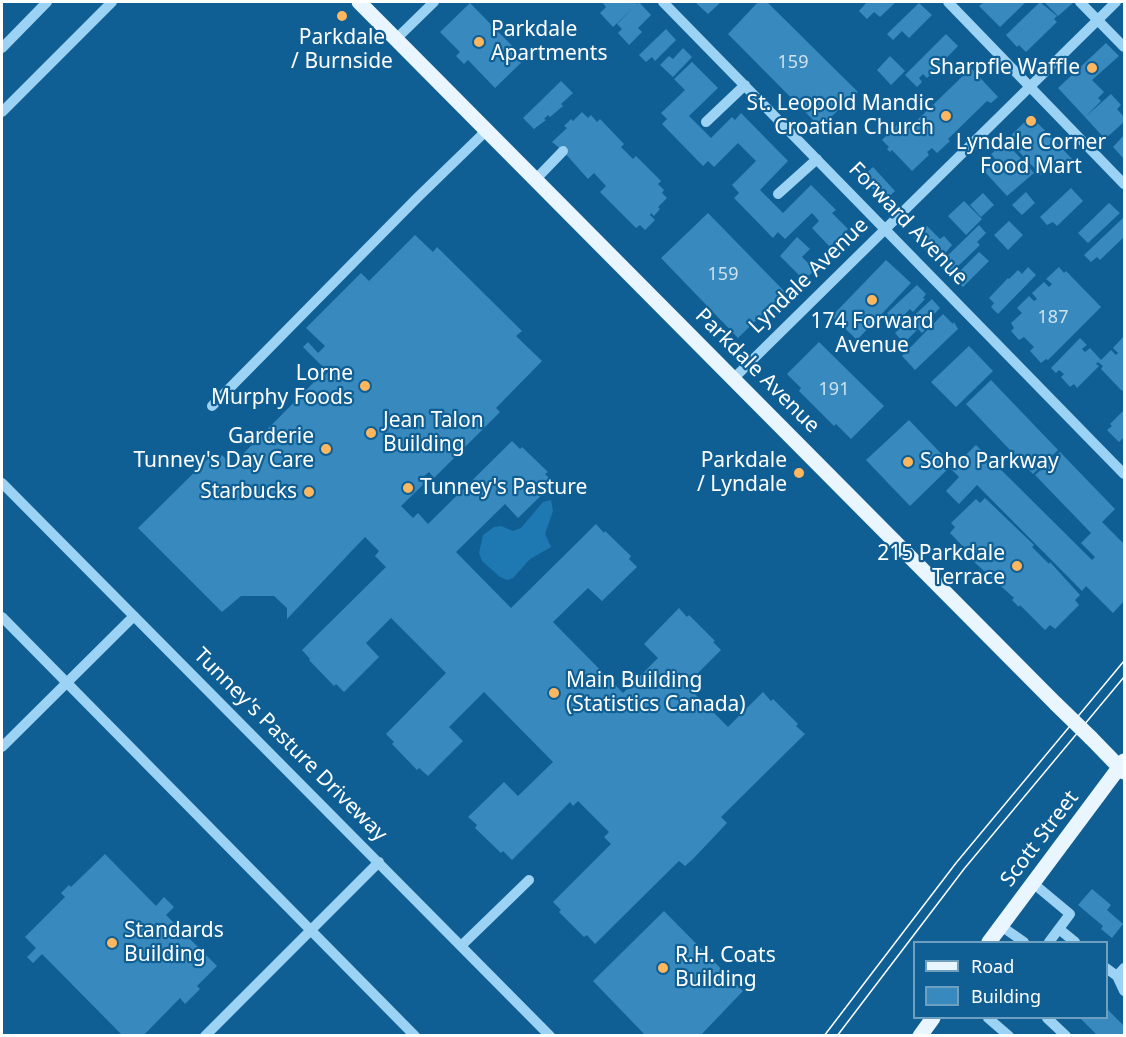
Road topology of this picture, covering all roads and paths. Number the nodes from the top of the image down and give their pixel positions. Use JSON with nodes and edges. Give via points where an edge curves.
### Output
{"nodes":[{"id":1,"x":48,"y":2,"type":"edge"},
{"id":2,"x":112,"y":2,"type":"edge"},
{"id":3,"x":358,"y":2,"type":"edge"},
{"id":4,"x":435,"y":2,"type":"edge"},
{"id":5,"x":663,"y":2,"type":"edge"},
{"id":6,"x":948,"y":2,"type":"edge"},
{"id":7,"x":1080,"y":2,"type":"edge"},
{"id":8,"x":1116,"y":2,"type":"edge"},
{"id":9,"x":1097,"y":20,"type":"junction"},
{"id":10,"x":396,"y":39,"type":"junction"},
{"id":11,"x":1125,"y":47,"type":"edge"},
{"id":12,"x":2,"y":48,"type":"edge"},
{"id":13,"x":745,"y":85,"type":"junction"},
{"id":14,"x":1030,"y":86,"type":"junction"},
{"id":15,"x":2,"y":112,"type":"edge"},
{"id":16,"x":706,"y":122,"type":"dead end"},
{"id":17,"x":487,"y":130,"type":"junction"},
{"id":18,"x":563,"y":151,"type":"dead end"},
{"id":19,"x":818,"y":159,"type":"junction"},
{"id":20,"x":536,"y":179,"type":"junction"},
{"id":21,"x":1125,"y":184,"type":"edge"},
{"id":22,"x":778,"y":194,"type":"dead end"},
{"id":23,"x":885,"y":229,"type":"junction"},
{"id":24,"x":734,"y":378,"type":"junction"},
{"id":25,"x":212,"y":406,"type":"dead end"},
{"id":26,"x":1125,"y":474,"type":"edge"},
{"id":27,"x":2,"y":483,"type":"edge"},
{"id":28,"x":134,"y":616,"type":"junction"},
{"id":29,"x":2,"y":617,"type":"edge"},
{"id":30,"x":66,"y":683,"type":"junction"},
{"id":31,"x":2,"y":747,"type":"edge"},
{"id":32,"x":1123,"y":767,"type":"edge"},
{"id":33,"x":379,"y":862,"type":"junction"},
{"id":34,"x":529,"y":880,"type":"dead end"},
{"id":35,"x":1034,"y":884,"type":"junction"},
{"id":36,"x":1001,"y":926,"type":"junction"},
{"id":37,"x":1059,"y":929,"type":"junction"},
{"id":38,"x":311,"y":930,"type":"junction"},
{"id":39,"x":990,"y":941,"type":"edge"},
{"id":40,"x":1023,"y":941,"type":"edge"},
{"id":41,"x":1050,"y":941,"type":"edge"},
{"id":42,"x":1074,"y":941,"type":"edge"},
{"id":43,"x":462,"y":945,"type":"junction"},
{"id":44,"x":1121,"y":972,"type":"edge"},
{"id":45,"x":1125,"y":991,"type":"edge"},
{"id":46,"x":932,"y":1019,"type":"edge"},
{"id":47,"x":990,"y":1019,"type":"edge"},
{"id":48,"x":1049,"y":1019,"type":"edge"},
{"id":49,"x":205,"y":1035,"type":"edge"},
{"id":50,"x":415,"y":1035,"type":"edge"},
{"id":51,"x":550,"y":1035,"type":"edge"},
{"id":52,"x":920,"y":1035,"type":"edge"},
{"id":53,"x":1009,"y":1035,"type":"edge"},
{"id":54,"x":1066,"y":1035,"type":"edge"}],
"edges":[{"from":1,"to":12,"type":"street"},
{"from":2,"to":15,"type":"street"},
{"from":3,"to":10,"type":"main road","name":"Parkdale Avenue"},
{"from":4,"to":10,"type":"street"},
{"from":5,"to":13,"type":"street","name":"Forward Avenue"},
{"from":6,"to":14,"type":"street"},
{"from":7,"to":9,"type":"street"},
{"from":8,"to":9,"type":"street","name":"Lyndale Avenue"},
{"from":9,"to":11,"type":"street"},
{"from":9,"to":14,"type":"street","name":"Lyndale Avenue"},
{"from":10,"to":17,"type":"main road","name":"Parkdale Avenue"},
{"from":13,"to":16,"type":"street"},
{"from":13,"to":19,"type":"street","name":"Forward Avenue"},
{"from":14,"to":21,"type":"street"},
{"from":14,"to":23,"type":"street","name":"Lyndale Avenue"},
{"from":17,"to":20,"type":"main road","name":"Parkdale Avenue"},
{"from":17,"to":25,"type":"street"},
{"from":18,"to":20,"type":"street"},
{"from":19,"to":22,"type":"street"},
{"from":19,"to":23,"type":"street","name":"Forward Avenue"},
{"from":20,"to":24,"type":"main road","name":"Parkdale Avenue"},
{"from":23,"to":24,"type":"street","name":"Lyndale Avenue"},
{"from":23,"to":26,"type":"street","name":"Forward Avenue"},
{"from":24,"to":32,"type":"main road","name":"Parkdale Avenue","bridge":true},
{"from":27,"to":28,"type":"street","name":"Tunney's Pasture Driveway"},
{"from":28,"to":30,"type":"street"},
{"from":28,"to":33,"type":"street","name":"Tunney's Pasture Driveway"},
{"from":29,"to":30,"type":"street"},
{"from":30,"to":31,"type":"street"},
{"from":30,"to":38,"type":"street"},
{"from":32,"to":35,"type":"main road","name":"Scott Street"},
{"from":33,"to":38,"type":"street"},
{"from":33,"to":43,"type":"street","name":"Tunney's Pasture Driveway"},
{"from":34,"to":43,"type":"street"},
{"from":35,"to":36,"type":"main road","name":"Scott Street"},
{"from":35,"to":37,"type":"street","via":[[1070,914]]},
{"from":36,"to":39,"type":"main road","name":"Scott Street"},
{"from":36,"to":40,"type":"street"},
{"from":37,"to":41,"type":"street"},
{"from":37,"to":42,"type":"street"},
{"from":38,"to":49,"type":"street"},
{"from":38,"to":50,"type":"street"},
{"from":43,"to":51,"type":"street","name":"Tunney's Pasture Driveway"},
{"from":44,"to":45,"type":"street"},
{"from":46,"to":52,"type":"main road"},
{"from":47,"to":53,"type":"street"},
{"from":48,"to":54,"type":"street"}]}
